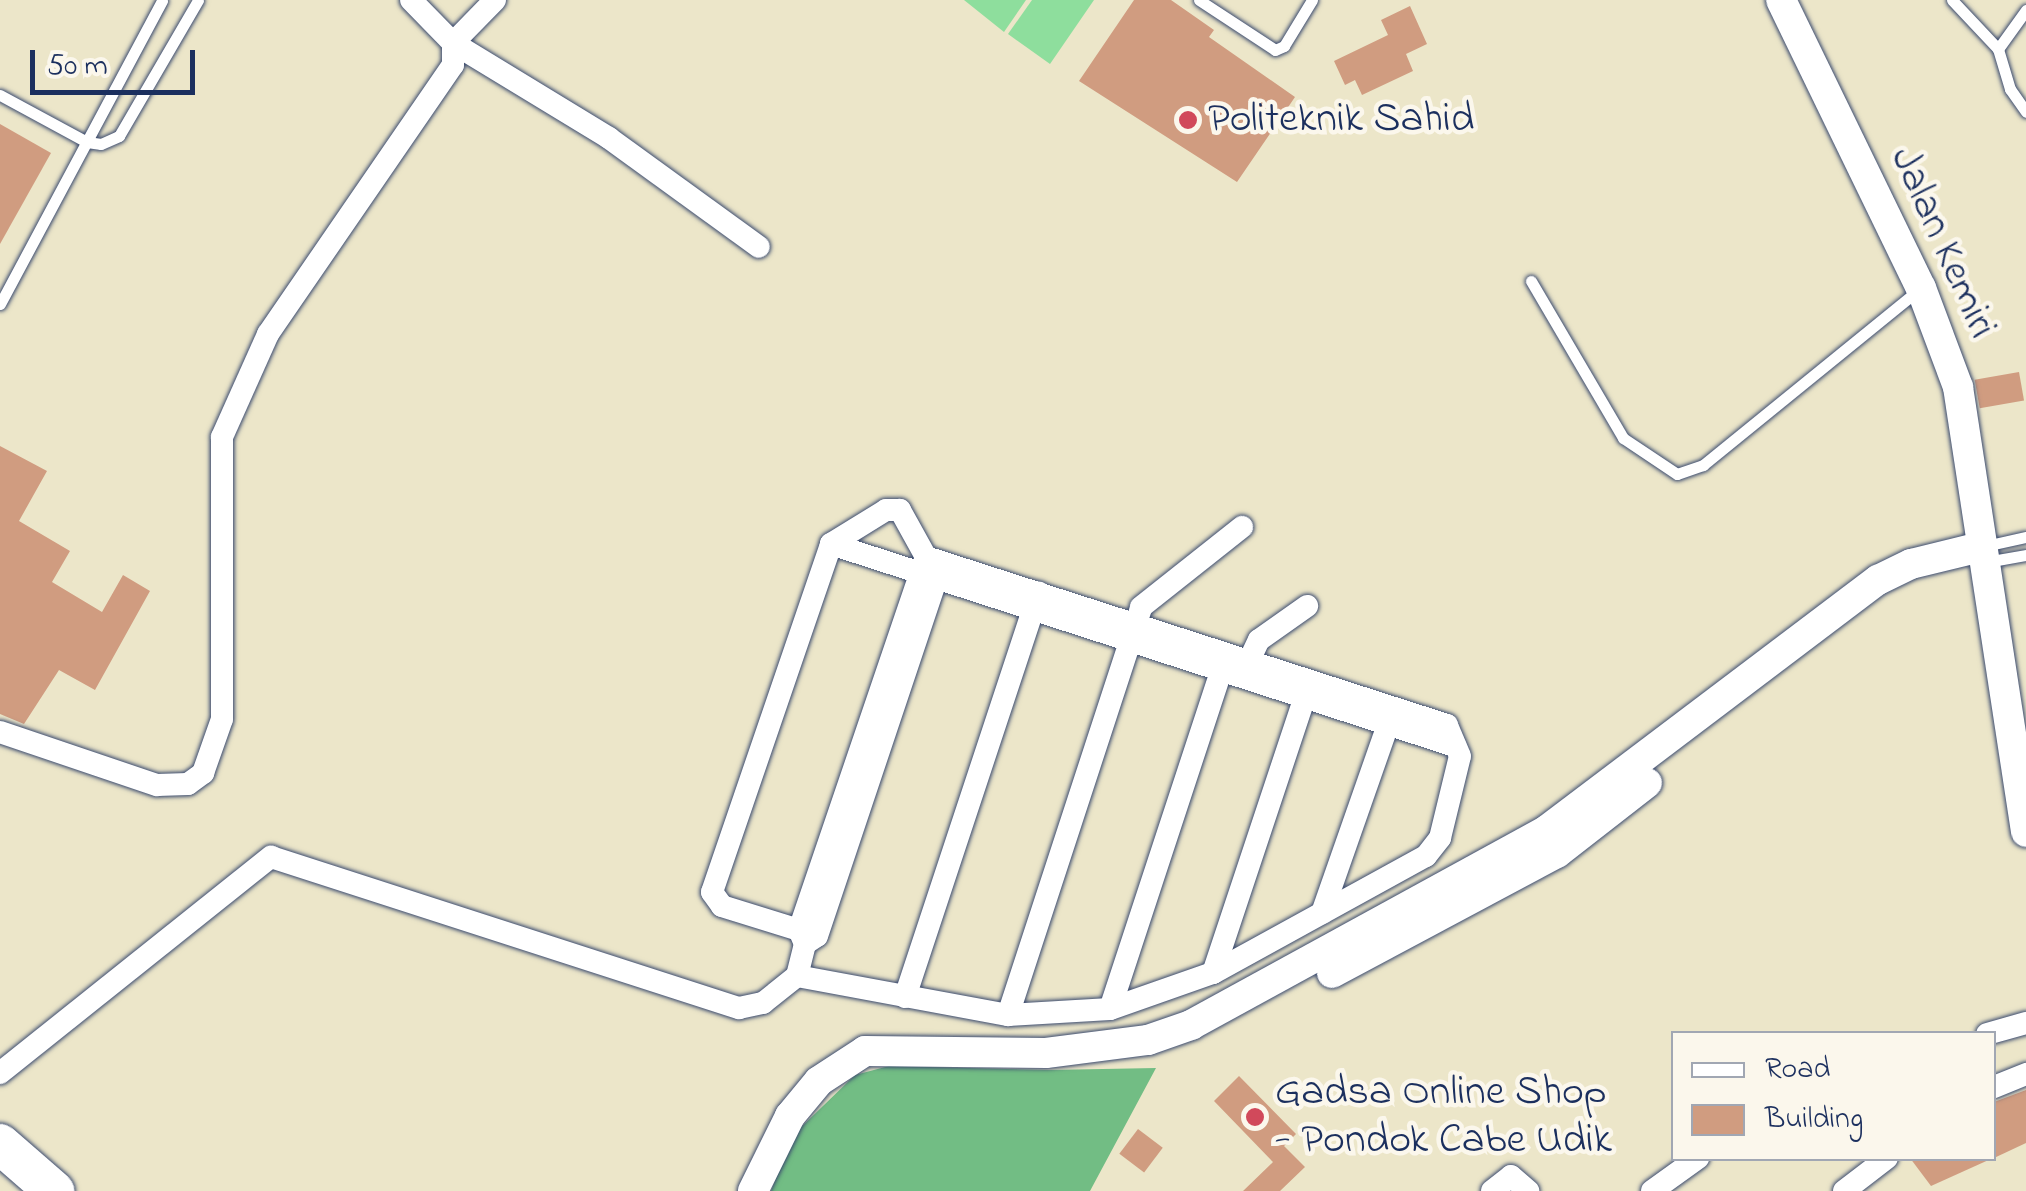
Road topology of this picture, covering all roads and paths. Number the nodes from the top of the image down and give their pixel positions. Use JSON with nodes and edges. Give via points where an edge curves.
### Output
{"nodes":[{"id":1,"x":162,"y":0,"type":"edge"},
{"id":2,"x":198,"y":0,"type":"edge"},
{"id":3,"x":411,"y":0,"type":"edge"},
{"id":4,"x":494,"y":0,"type":"edge"},
{"id":5,"x":1198,"y":0,"type":"edge"},
{"id":6,"x":1312,"y":0,"type":"edge"},
{"id":7,"x":1781,"y":0,"type":"edge"},
{"id":8,"x":1952,"y":0,"type":"edge"},
{"id":9,"x":2026,"y":10,"type":"edge"},
{"id":10,"x":453,"y":42,"type":"junction"},
{"id":11,"x":1998,"y":49,"type":"junction"},
{"id":12,"x":0,"y":95,"type":"edge"},
{"id":13,"x":2026,"y":112,"type":"edge"},
{"id":14,"x":86,"y":142,"type":"junction"},
{"id":15,"x":759,"y":248,"type":"dead end"},
{"id":16,"x":1531,"y":280,"type":"dead end"},
{"id":17,"x":1920,"y":288,"type":"junction"},
{"id":18,"x":0,"y":304,"type":"edge"},
{"id":19,"x":1242,"y":527,"type":"dead end"},
{"id":20,"x":2026,"y":537,"type":"edge"},
{"id":21,"x":830,"y":544,"type":"junction"},
{"id":22,"x":1982,"y":555,"type":"junction"},
{"id":23,"x":2026,"y":555,"type":"edge"},
{"id":24,"x":932,"y":566,"type":"junction"},
{"id":25,"x":1037,"y":599,"type":"junction"},
{"id":26,"x":1307,"y":606,"type":"dead end"},
{"id":27,"x":1132,"y":632,"type":"junction"},
{"id":28,"x":1232,"y":661,"type":"junction"},
{"id":29,"x":1307,"y":689,"type":"junction"},
{"id":30,"x":2017,"y":696,"type":"edge"},
{"id":31,"x":1391,"y":716,"type":"junction"},
{"id":32,"x":0,"y":732,"type":"edge"},
{"id":33,"x":2020,"y":735,"type":"edge"},
{"id":34,"x":2026,"y":832,"type":"edge"},
{"id":35,"x":1322,"y":913,"type":"junction"},
{"id":36,"x":802,"y":937,"type":"junction"},
{"id":37,"x":1213,"y":973,"type":"junction"},
{"id":38,"x":797,"y":976,"type":"junction"},
{"id":39,"x":905,"y":998,"type":"junction"},
{"id":40,"x":1110,"y":1009,"type":"junction"},
{"id":41,"x":1008,"y":1015,"type":"junction"},
{"id":42,"x":2026,"y":1023,"type":"edge"},
{"id":43,"x":1996,"y":1031,"type":"edge"},
{"id":44,"x":0,"y":1073,"type":"edge"},
{"id":45,"x":2026,"y":1074,"type":"edge"},
{"id":46,"x":1996,"y":1086,"type":"edge"},
{"id":47,"x":0,"y":1144,"type":"edge"},
{"id":48,"x":1694,"y":1161,"type":"edge"},
{"id":49,"x":1883,"y":1161,"type":"edge"},
{"id":50,"x":0,"y":1170,"type":"edge"},
{"id":51,"x":25,"y":1191,"type":"edge"},
{"id":52,"x":54,"y":1191,"type":"edge"},
{"id":53,"x":753,"y":1191,"type":"edge"},
{"id":54,"x":764,"y":1191,"type":"edge"},
{"id":55,"x":1492,"y":1191,"type":"edge"},
{"id":56,"x":1528,"y":1191,"type":"edge"},
{"id":57,"x":1652,"y":1191,"type":"edge"},
{"id":58,"x":1844,"y":1191,"type":"edge"}],
"edges":[{"from":1,"to":14,"type":"lane"},
{"from":2,"to":14,"type":"lane","via":[[120,136]]},
{"from":3,"to":10,"type":"street"},
{"from":4,"to":10,"type":"street"},
{"from":5,"to":6,"type":"lane","via":[[1275,50]]},
{"from":7,"to":17,"type":"street","name":"Jalan Kemiri"},
{"from":8,"to":11,"type":"lane"},
{"from":9,"to":11,"type":"lane"},
{"from":10,"to":15,"type":"street","via":[[608,138]]},
{"from":10,"to":32,"type":"street","via":[[453,66],[316,256],[229,410],[219,466],[222,720],[203,773],[188,784],[157,785]]},
{"from":11,"to":13,"type":"lane","via":[[2010,89]]},
{"from":12,"to":14,"type":"lane"},
{"from":14,"to":18,"type":"lane"},
{"from":16,"to":17,"type":"lane","via":[[1624,438],[1677,474],[1702,466]]},
{"from":17,"to":22,"type":"street","name":"Jalan Kemiri","via":[[1958,387]]},
{"from":19,"to":27,"type":"street","via":[[1148,600]]},
{"from":20,"to":22,"type":"lane"},
{"from":21,"to":24,"type":"street"},
{"from":21,"to":24,"type":"street","via":[[886,510],[900,510]]},
{"from":21,"to":36,"type":"street","via":[[712,892],[722,906]]},
{"from":22,"to":23,"type":"lane"},
{"from":22,"to":30,"type":"street","name":"Jalan Kemiri"},
{"from":22,"to":53,"type":"street","via":[[1911,564],[1878,580],[1547,830],[1191,1024],[1148,1040],[1046,1054],[865,1051],[819,1081],[790,1116]]},
{"from":22,"to":54,"type":"street","via":[[1890,592],[1557,853],[1189,1048],[1144,1060],[1048,1067],[868,1065],[824,1094],[796,1128]]},
{"from":24,"to":25,"type":"street"},
{"from":24,"to":36,"type":"street","via":[[817,936]]},
{"from":25,"to":27,"type":"street"},
{"from":25,"to":39,"type":"street"},
{"from":26,"to":28,"type":"street"},
{"from":27,"to":28,"type":"street"},
{"from":27,"to":41,"type":"street"},
{"from":28,"to":29,"type":"street"},
{"from":28,"to":40,"type":"street"},
{"from":29,"to":31,"type":"street"},
{"from":29,"to":37,"type":"street"},
{"from":30,"to":33,"type":"street","name":"Jalan Kemiri"},
{"from":31,"to":35,"type":"street"},
{"from":31,"to":35,"type":"street","via":[[1454,746],[1460,770],[1440,838],[1426,856]]},
{"from":33,"to":34,"type":"street","name":"Jalan Kemiri"},
{"from":35,"to":37,"type":"street"},
{"from":36,"to":38,"type":"street"},
{"from":37,"to":40,"type":"street"},
{"from":38,"to":39,"type":"street"},
{"from":38,"to":44,"type":"street","via":[[763,1003],[739,1008],[287,859],[254,865]]},
{"from":39,"to":41,"type":"street"},
{"from":40,"to":41,"type":"street"},
{"from":42,"to":43,"type":"street"},
{"from":45,"to":46,"type":"street"},
{"from":47,"to":52,"type":"highway"},
{"from":48,"to":57,"type":"street"},
{"from":49,"to":58,"type":"street"},
{"from":50,"to":51,"type":"highway"},
{"from":55,"to":56,"type":"street","via":[[1511,1176]]}]}
